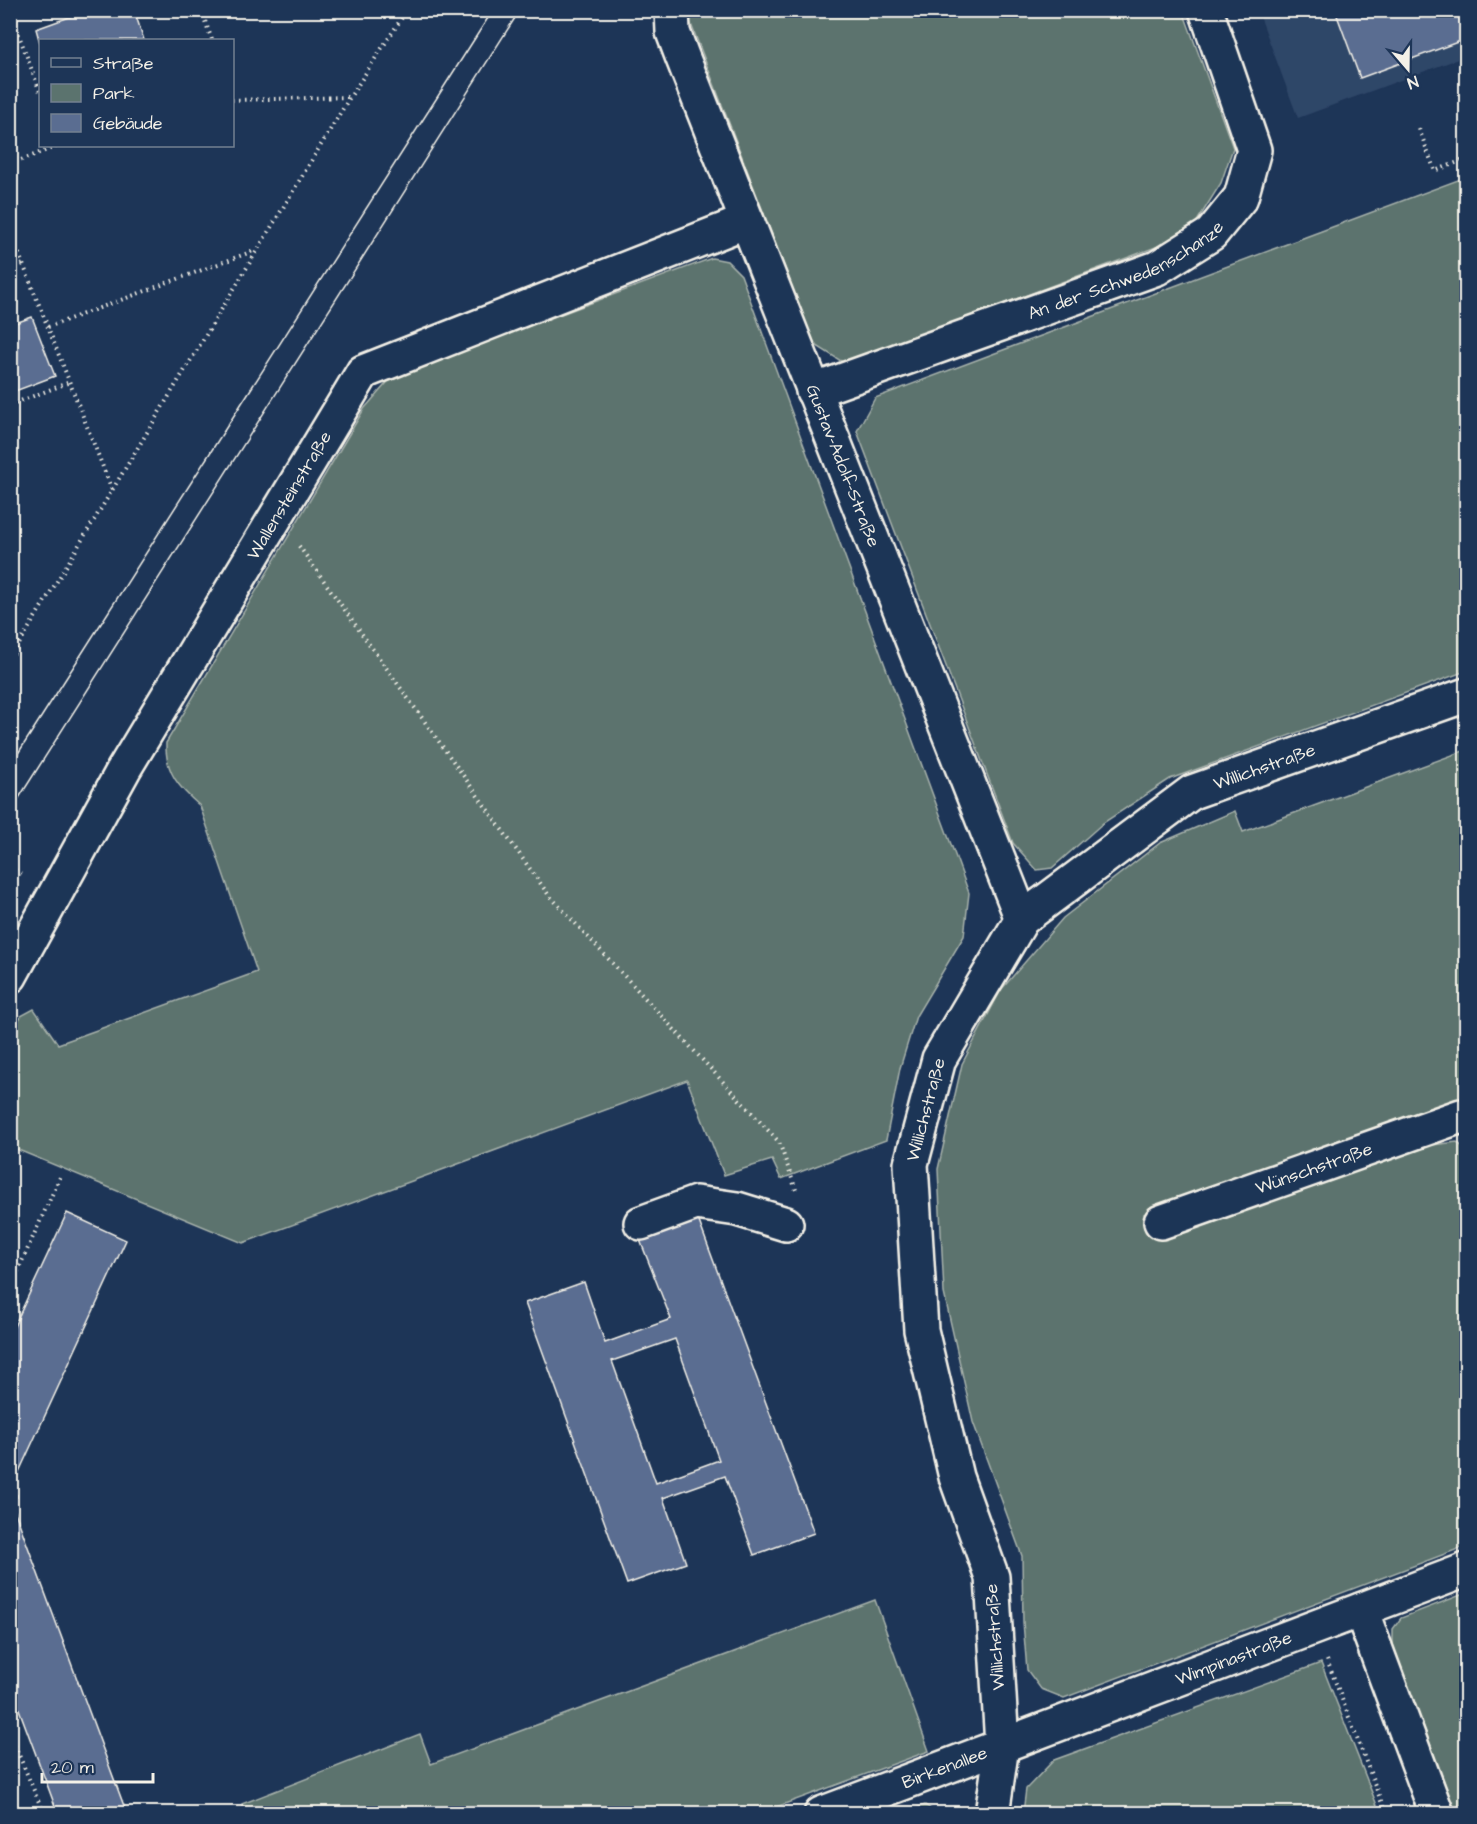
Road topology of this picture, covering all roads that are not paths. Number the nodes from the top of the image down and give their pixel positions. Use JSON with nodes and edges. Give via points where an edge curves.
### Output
{"nodes":[{"id":1,"x":672,"y":10,"type":"edge"},
{"id":2,"x":1206,"y":10,"type":"edge"},
{"id":3,"x":747,"y":221,"type":"junction"},
{"id":4,"x":813,"y":391,"type":"junction"},
{"id":5,"x":1467,"y":695,"type":"edge"},
{"id":6,"x":1022,"y":919,"type":"junction"},
{"id":7,"x":10,"y":976,"type":"edge"},
{"id":8,"x":1467,"y":1118,"type":"edge"},
{"id":9,"x":1161,"y":1222,"type":"dead end"},
{"id":10,"x":641,"y":1223,"type":"dead end"},
{"id":11,"x":786,"y":1224,"type":"dead end"},
{"id":12,"x":1467,"y":1570,"type":"edge"},
{"id":13,"x":1361,"y":1610,"type":"junction"},
{"id":14,"x":1002,"y":1746,"type":"junction"},
{"id":15,"x":821,"y":1814,"type":"edge"},
{"id":16,"x":992,"y":1814,"type":"edge"},
{"id":17,"x":1437,"y":1814,"type":"edge"}],
"edges":[{"from":1,"to":3,"type":"street","name":"Gustav-Adolf-Straße","via":[[673,32]]},
{"from":2,"to":4,"type":"street","name":"An der Schwedenschanze","via":[[1254,150],[1240,197],[1211,234],[1157,268]]},
{"from":3,"to":4,"type":"street","name":"Gustav-Adolf-Straße"},
{"from":3,"to":7,"type":"street","name":"Wallensteinstraße","via":[[363,372],[123,769]]},
{"from":4,"to":6,"type":"street","name":"Gustav-Adolf-Straße"},
{"from":5,"to":6,"type":"street","name":"Willichstraße","via":[[1192,792]]},
{"from":6,"to":14,"type":"street","name":"Willichstraße","via":[[939,1059],[911,1164],[921,1330],[956,1477],[992,1577]]},
{"from":8,"to":9,"type":"street","name":"Wünschstraße","via":[[1461,1116]]},
{"from":10,"to":11,"type":"street","via":[[696,1203],[737,1209]]},
{"from":12,"to":13,"type":"street","name":"Wimpinastraße"},
{"from":13,"to":14,"type":"street","name":"Wimpinastraße"},
{"from":13,"to":17,"type":"street"},
{"from":14,"to":15,"type":"street","name":"Birkenallee"},
{"from":14,"to":16,"type":"street","name":"Willichstraße"}]}
